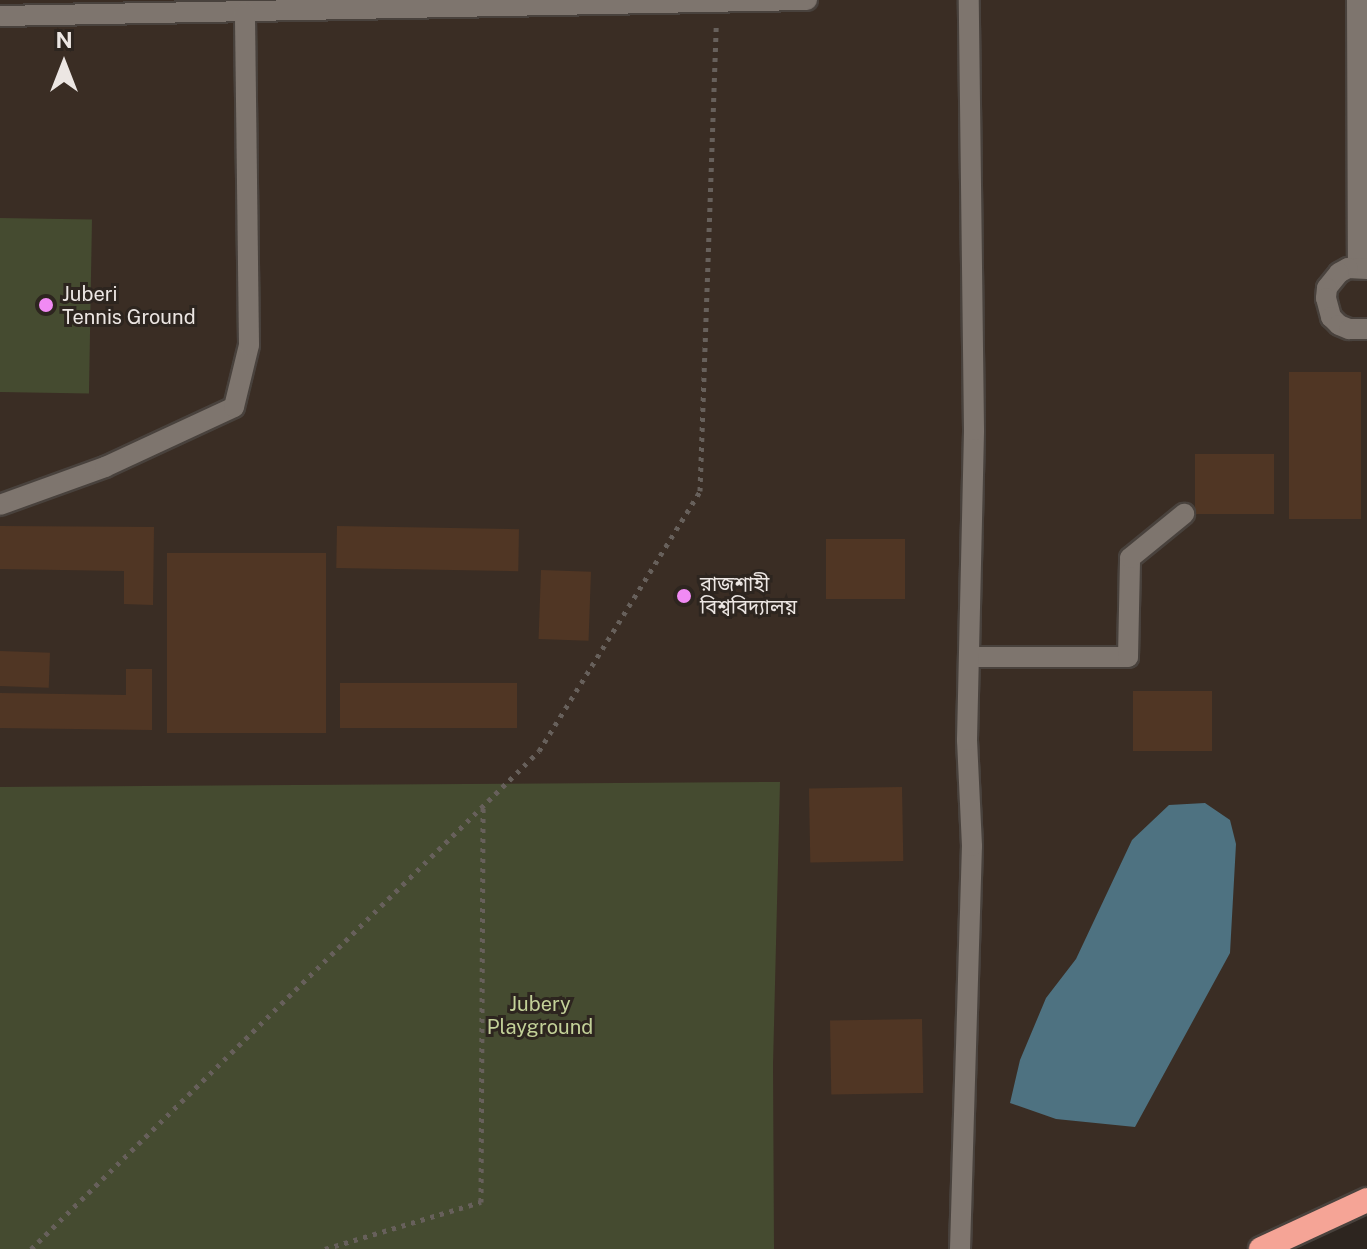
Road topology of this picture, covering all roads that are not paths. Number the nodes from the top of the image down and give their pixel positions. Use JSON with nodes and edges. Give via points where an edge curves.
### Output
{"nodes":[{"id":1,"x":807,"y":0,"type":"edge"},
{"id":2,"x":969,"y":0,"type":"edge"},
{"id":3,"x":1357,"y":0,"type":"edge"},
{"id":4,"x":716,"y":1,"type":"edge"},
{"id":5,"x":245,"y":12,"type":"junction"},
{"id":6,"x":0,"y":16,"type":"edge"},
{"id":7,"x":1362,"y":268,"type":"edge"},
{"id":8,"x":1367,"y":329,"type":"edge"},
{"id":9,"x":0,"y":505,"type":"edge"},
{"id":10,"x":1184,"y":514,"type":"dead end"},
{"id":11,"x":969,"y":657,"type":"junction"},
{"id":12,"x":1367,"y":1200,"type":"edge"},
{"id":13,"x":960,"y":1249,"type":"edge"},
{"id":14,"x":1261,"y":1249,"type":"edge"}],
"edges":[{"from":1,"to":4,"type":"street"},
{"from":2,"to":11,"type":"street","via":[[974,430]]},
{"from":3,"to":7,"type":"street"},
{"from":4,"to":5,"type":"street"},
{"from":5,"to":6,"type":"street"},
{"from":5,"to":9,"type":"street","via":[[249,345],[234,407],[105,467]]},
{"from":7,"to":8,"type":"street","via":[[1348,268],[1332,279],[1327,307],[1339,325]]},
{"from":10,"to":11,"type":"street","via":[[1130,558],[1128,657]]},
{"from":11,"to":13,"type":"street","via":[[972,846]]},
{"from":12,"to":14,"type":"highway"}]}
